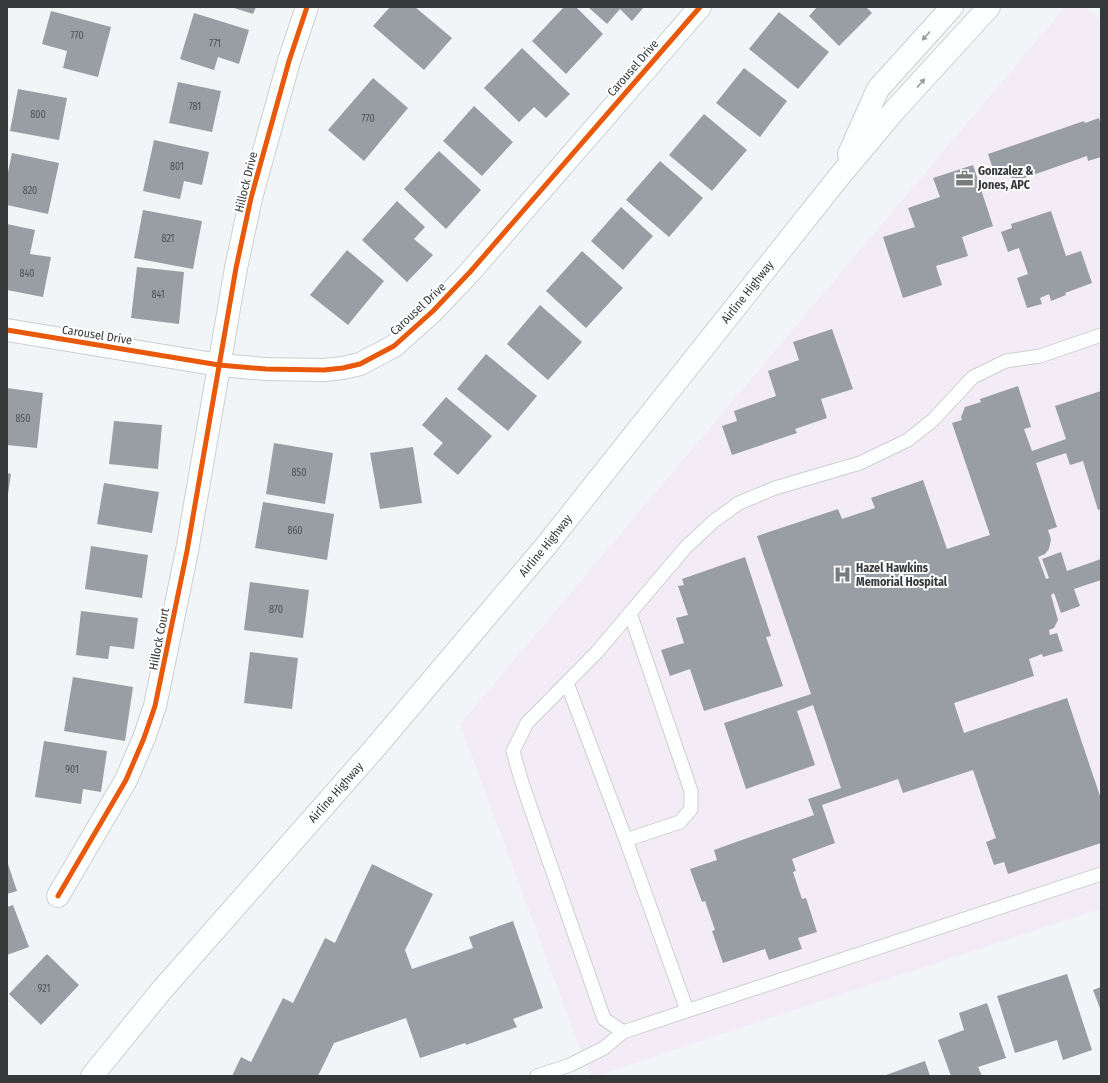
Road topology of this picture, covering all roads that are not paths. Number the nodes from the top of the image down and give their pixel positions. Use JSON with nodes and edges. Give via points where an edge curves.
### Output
{"nodes":[{"id":1,"x":307,"y":7,"type":"edge"},
{"id":2,"x":700,"y":7,"type":"edge"},
{"id":3,"x":952,"y":7,"type":"edge"},
{"id":4,"x":989,"y":7,"type":"edge"},
{"id":5,"x":838,"y":178,"type":"junction"},
{"id":6,"x":7,"y":330,"type":"edge"},
{"id":7,"x":1101,"y":335,"type":"edge"},
{"id":8,"x":220,"y":365,"type":"junction"},
{"id":9,"x":630,"y":613,"type":"junction"},
{"id":10,"x":567,"y":683,"type":"junction"},
{"id":11,"x":626,"y":840,"type":"junction"},
{"id":12,"x":1101,"y":874,"type":"edge"},
{"id":13,"x":58,"y":896,"type":"dead end"},
{"id":14,"x":687,"y":1010,"type":"junction"},
{"id":15,"x":623,"y":1032,"type":"junction"},
{"id":16,"x":92,"y":1076,"type":"edge"},
{"id":17,"x":537,"y":1076,"type":"edge"}],
"edges":[{"from":1,"to":8,"type":"street","name":"Hillock Drive","via":[[288,61],[251,198]]},
{"from":2,"to":8,"type":"street","name":"Carousel Drive","via":[[470,272],[433,311],[394,346],[360,364],[343,368],[266,369]]},
{"from":3,"to":5,"type":"street","one_way":true,"via":[[878,89]]},
{"from":5,"to":4,"type":"street","name":"Airline Highway","one_way":true,"via":[[894,111]]},
{"from":5,"to":16,"type":"street","name":"Airline Highway","via":[[545,547],[374,749],[161,991]]},
{"from":6,"to":8,"type":"street","name":"Carousel Drive"},
{"from":7,"to":9,"type":"lane","via":[[1040,356],[1006,361],[973,377],[933,420],[908,440],[860,463],[774,488],[739,502],[686,547]]},
{"from":8,"to":13,"type":"street","name":"Hillock Court","via":[[187,551],[155,706],[126,780]]},
{"from":9,"to":10,"type":"lane"},
{"from":9,"to":11,"type":"lane","via":[[691,791],[691,809],[680,822]]},
{"from":10,"to":11,"type":"lane"},
{"from":10,"to":15,"type":"lane","via":[[527,723],[513,751],[604,1019]]},
{"from":11,"to":14,"type":"lane"},
{"from":12,"to":14,"type":"lane"},
{"from":14,"to":15,"type":"lane"},
{"from":15,"to":17,"type":"lane","via":[[604,1048],[570,1065]]}]}
